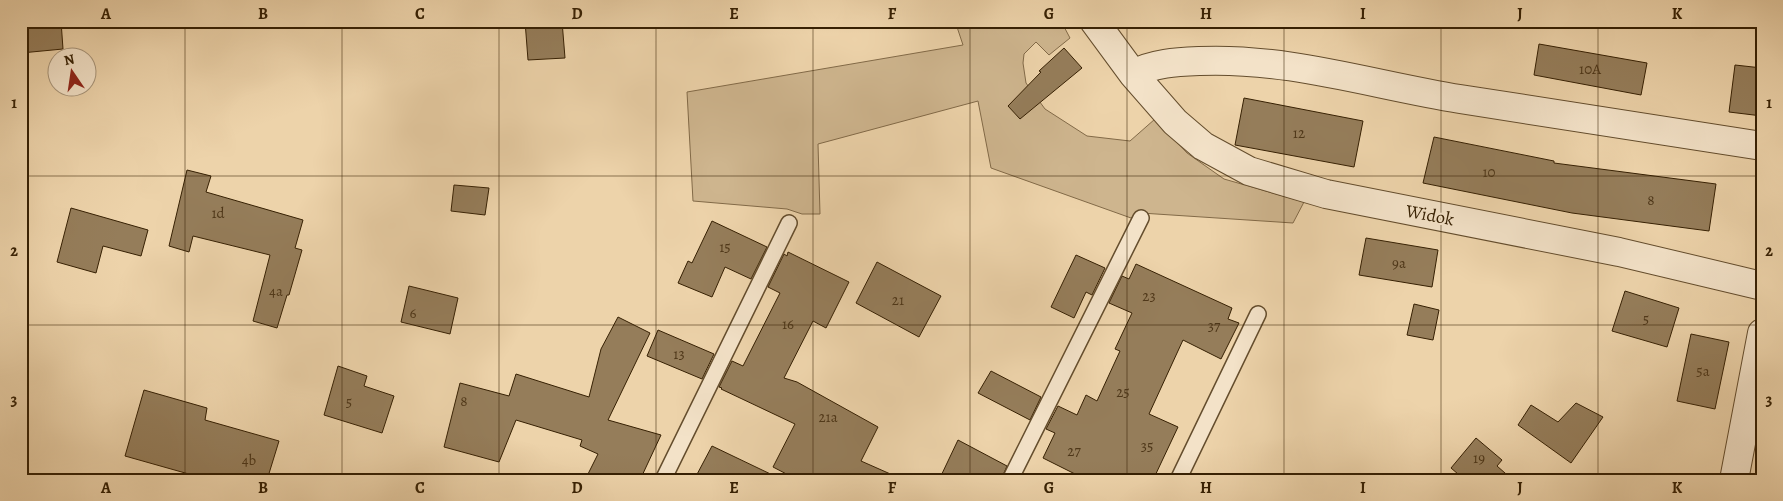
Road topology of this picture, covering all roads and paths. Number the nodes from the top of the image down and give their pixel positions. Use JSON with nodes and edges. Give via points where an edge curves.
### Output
{"nodes":[{"id":1,"x":1094,"y":21,"type":"edge"},
{"id":2,"x":1134,"y":74,"type":"junction"},
{"id":3,"x":1762,"y":146,"type":"edge"},
{"id":4,"x":1141,"y":218,"type":"dead end"},
{"id":5,"x":789,"y":223,"type":"dead end"},
{"id":6,"x":1762,"y":286,"type":"edge"},
{"id":7,"x":1258,"y":314,"type":"dead end"},
{"id":8,"x":1762,"y":333,"type":"edge"},
{"id":9,"x":663,"y":480,"type":"edge"},
{"id":10,"x":1010,"y":480,"type":"edge"},
{"id":11,"x":1178,"y":480,"type":"edge"},
{"id":12,"x":1734,"y":480,"type":"edge"}],
"edges":[{"from":1,"to":2,"type":"street","name":"Widok"},
{"from":2,"to":3,"type":"street","via":[[1145,68],[1179,62],[1227,60],[1265,63],[1459,99]]},
{"from":2,"to":6,"type":"street","name":"Widok","via":[[1174,122],[1203,146],[1261,176],[1326,194],[1628,254]]},
{"from":4,"to":10,"type":"lane"},
{"from":5,"to":9,"type":"lane"},
{"from":7,"to":11,"type":"lane"},
{"from":8,"to":12,"type":"street"}]}
